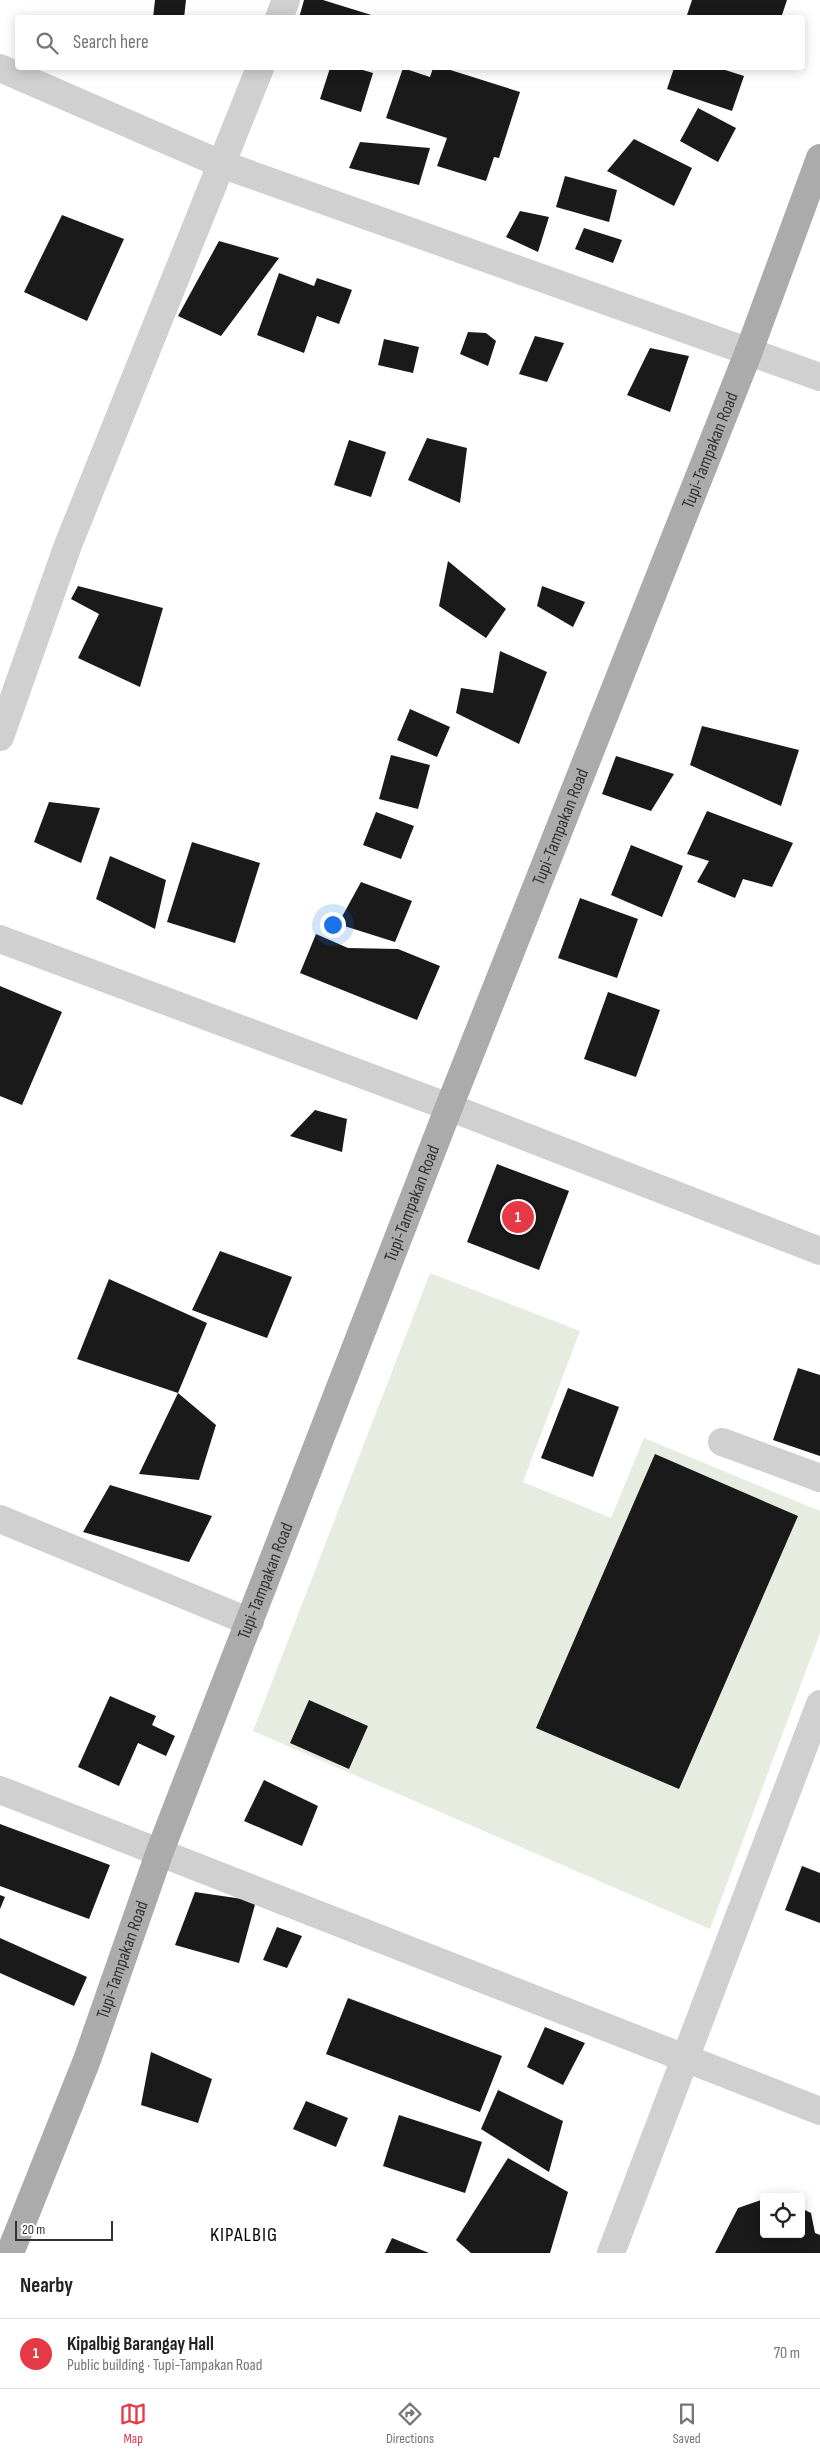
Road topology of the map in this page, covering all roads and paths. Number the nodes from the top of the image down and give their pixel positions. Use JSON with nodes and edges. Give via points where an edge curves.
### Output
{"nodes":[{"id":1,"x":286,"y":0,"type":"edge"},
{"id":2,"x":280,"y":15,"type":"edge"},
{"id":3,"x":0,"y":68,"type":"edge"},
{"id":4,"x":259,"y":70,"type":"edge"},
{"id":5,"x":820,"y":158,"type":"edge"},
{"id":6,"x":221,"y":164,"type":"junction"},
{"id":7,"x":749,"y":350,"type":"junction"},
{"id":8,"x":820,"y":378,"type":"edge"},
{"id":9,"x":0,"y":737,"type":"edge"},
{"id":10,"x":0,"y":939,"type":"edge"},
{"id":11,"x":449,"y":1107,"type":"junction"},
{"id":12,"x":820,"y":1251,"type":"edge"},
{"id":13,"x":722,"y":1442,"type":"dead end"},
{"id":14,"x":820,"y":1478,"type":"edge"},
{"id":15,"x":0,"y":1518,"type":"edge"},
{"id":16,"x":250,"y":1622,"type":"junction"},
{"id":17,"x":820,"y":1704,"type":"edge"},
{"id":18,"x":0,"y":1790,"type":"edge"},
{"id":19,"x":160,"y":1851,"type":"junction"},
{"id":20,"x":686,"y":2059,"type":"junction"},
{"id":21,"x":820,"y":2111,"type":"edge"},
{"id":22,"x":10,"y":2253,"type":"edge"},
{"id":23,"x":612,"y":2253,"type":"edge"}],
"edges":[{"from":1,"to":2,"type":"street"},
{"from":3,"to":6,"type":"street"},
{"from":4,"to":6,"type":"street"},
{"from":5,"to":7,"type":"main road","name":"Tupi-Tampakan Road"},
{"from":6,"to":7,"type":"street"},
{"from":6,"to":9,"type":"street","via":[[68,545]]},
{"from":7,"to":8,"type":"street"},
{"from":7,"to":11,"type":"main road","name":"Tupi-Tampakan Road"},
{"from":10,"to":11,"type":"street"},
{"from":11,"to":12,"type":"street"},
{"from":11,"to":16,"type":"main road","name":"Tupi-Tampakan Road"},
{"from":13,"to":14,"type":"street"},
{"from":15,"to":16,"type":"street"},
{"from":16,"to":19,"type":"main road","name":"Tupi-Tampakan Road"},
{"from":17,"to":20,"type":"street"},
{"from":18,"to":19,"type":"street"},
{"from":19,"to":20,"type":"street"},
{"from":19,"to":22,"type":"main road","name":"Tupi-Tampakan Road","via":[[87,2060]]},
{"from":20,"to":21,"type":"street"},
{"from":20,"to":23,"type":"street"}]}
